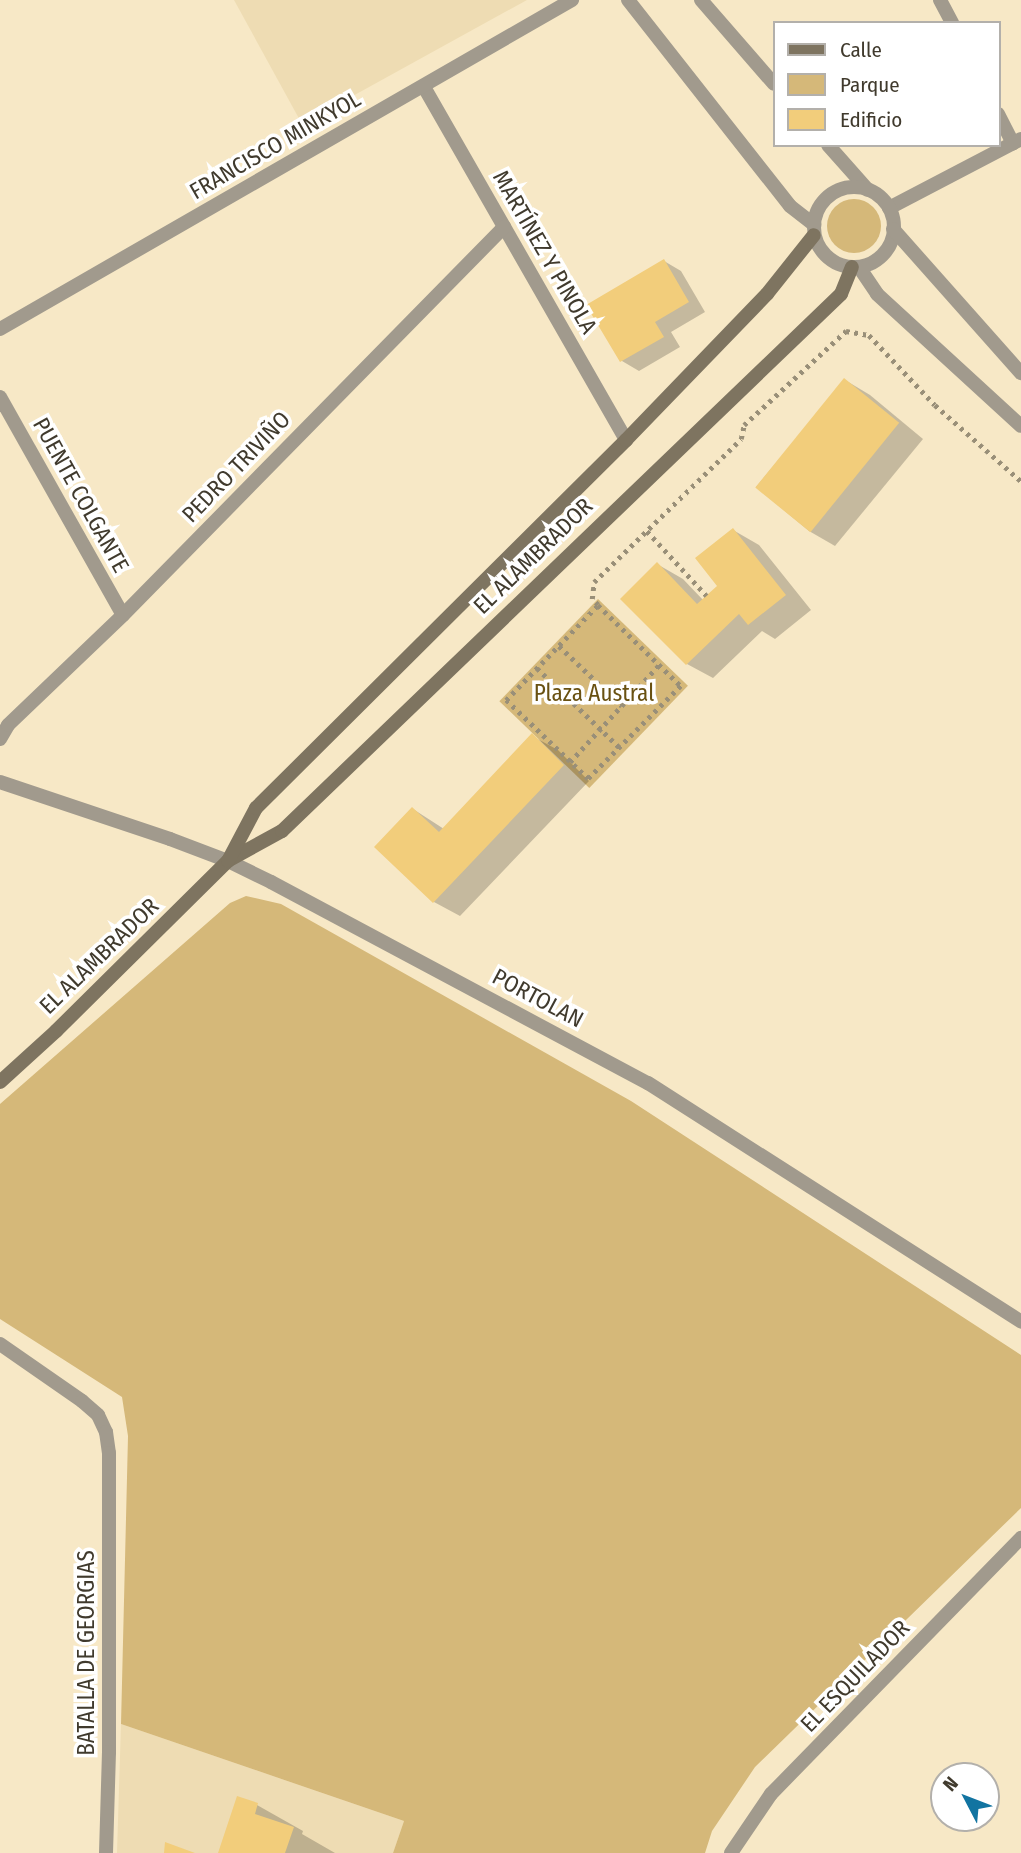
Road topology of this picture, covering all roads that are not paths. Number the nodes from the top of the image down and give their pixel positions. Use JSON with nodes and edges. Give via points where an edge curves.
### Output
{"nodes":[{"id":1,"x":572,"y":0,"type":"edge"},
{"id":2,"x":628,"y":0,"type":"edge"},
{"id":3,"x":701,"y":0,"type":"edge"},
{"id":4,"x":940,"y":0,"type":"edge"},
{"id":5,"x":951,"y":21,"type":"edge"},
{"id":6,"x":772,"y":82,"type":"edge"},
{"id":7,"x":424,"y":87,"type":"junction"},
{"id":8,"x":1000,"y":117,"type":"edge"},
{"id":9,"x":1017,"y":141,"type":"edge"},
{"id":10,"x":830,"y":147,"type":"edge"},
{"id":11,"x":869,"y":191,"type":"junction"},
{"id":12,"x":888,"y":208,"type":"junction"},
{"id":13,"x":504,"y":227,"type":"junction"},
{"id":14,"x":893,"y":229,"type":"junction"},
{"id":15,"x":814,"y":230,"type":"junction"},
{"id":16,"x":856,"y":267,"type":"junction"},
{"id":17,"x":0,"y":329,"type":"edge"},
{"id":18,"x":1021,"y":373,"type":"edge"},
{"id":19,"x":0,"y":397,"type":"edge"},
{"id":20,"x":1021,"y":426,"type":"edge"},
{"id":21,"x":626,"y":440,"type":"junction"},
{"id":22,"x":123,"y":615,"type":"junction"},
{"id":23,"x":0,"y":739,"type":"edge"},
{"id":24,"x":0,"y":782,"type":"edge"},
{"id":25,"x":228,"y":861,"type":"junction"},
{"id":26,"x":0,"y":1082,"type":"edge"},
{"id":27,"x":1021,"y":1322,"type":"edge"},
{"id":28,"x":0,"y":1344,"type":"edge"},
{"id":29,"x":1021,"y":1538,"type":"edge"},
{"id":30,"x":106,"y":1853,"type":"edge"},
{"id":31,"x":731,"y":1853,"type":"edge"}],
"edges":[{"from":1,"to":7,"type":"street","name":"FRANCISCO MINKYOL"},
{"from":2,"to":15,"type":"street","via":[[790,206]]},
{"from":3,"to":6,"type":"street"},
{"from":4,"to":5,"type":"street"},
{"from":7,"to":13,"type":"street","name":"MARTÍNEZ Y PINOLA"},
{"from":7,"to":17,"type":"street","name":"FRANCISCO MINKYOL"},
{"from":8,"to":9,"type":"street"},
{"from":9,"to":12,"type":"street"},
{"from":10,"to":11,"type":"street"},
{"from":11,"to":12,"type":"street"},
{"from":11,"to":15,"type":"street","via":[[857,187],[833,193],[823,201]]},
{"from":12,"to":14,"type":"street"},
{"from":13,"to":21,"type":"street","name":"MARTÍNEZ Y PINOLA"},
{"from":13,"to":22,"type":"street","name":"PEDRO TRIVIÑO"},
{"from":14,"to":16,"type":"street","via":[[887,249],[870,264]]},
{"from":14,"to":18,"type":"street"},
{"from":15,"to":16,"type":"street","via":[[828,258]]},
{"from":15,"to":21,"type":"main road","name":"EL ALAMBRADOR","via":[[767,294]]},
{"from":16,"to":20,"type":"street","via":[[877,294]]},
{"from":16,"to":25,"type":"main road","name":"EL ALAMBRADOR","via":[[841,294],[282,831]]},
{"from":19,"to":22,"type":"street","name":"PUENTE COLGANTE"},
{"from":21,"to":25,"type":"main road","name":"EL ALAMBRADOR","via":[[256,808]]},
{"from":22,"to":23,"type":"street","name":"PEDRO TRIVIÑO","via":[[8,725]]},
{"from":24,"to":25,"type":"street","name":"PORTOLAN"},
{"from":25,"to":26,"type":"main road","name":"EL ALAMBRADOR"},
{"from":25,"to":27,"type":"street","name":"PORTOLAN","via":[[648,1083]]},
{"from":28,"to":30,"type":"street","name":"BATALLA DE GEORGIAS","via":[[98,1415],[106,1432]]},
{"from":29,"to":31,"type":"street","name":"EL ESQUILADOR","via":[[771,1794]]}]}
